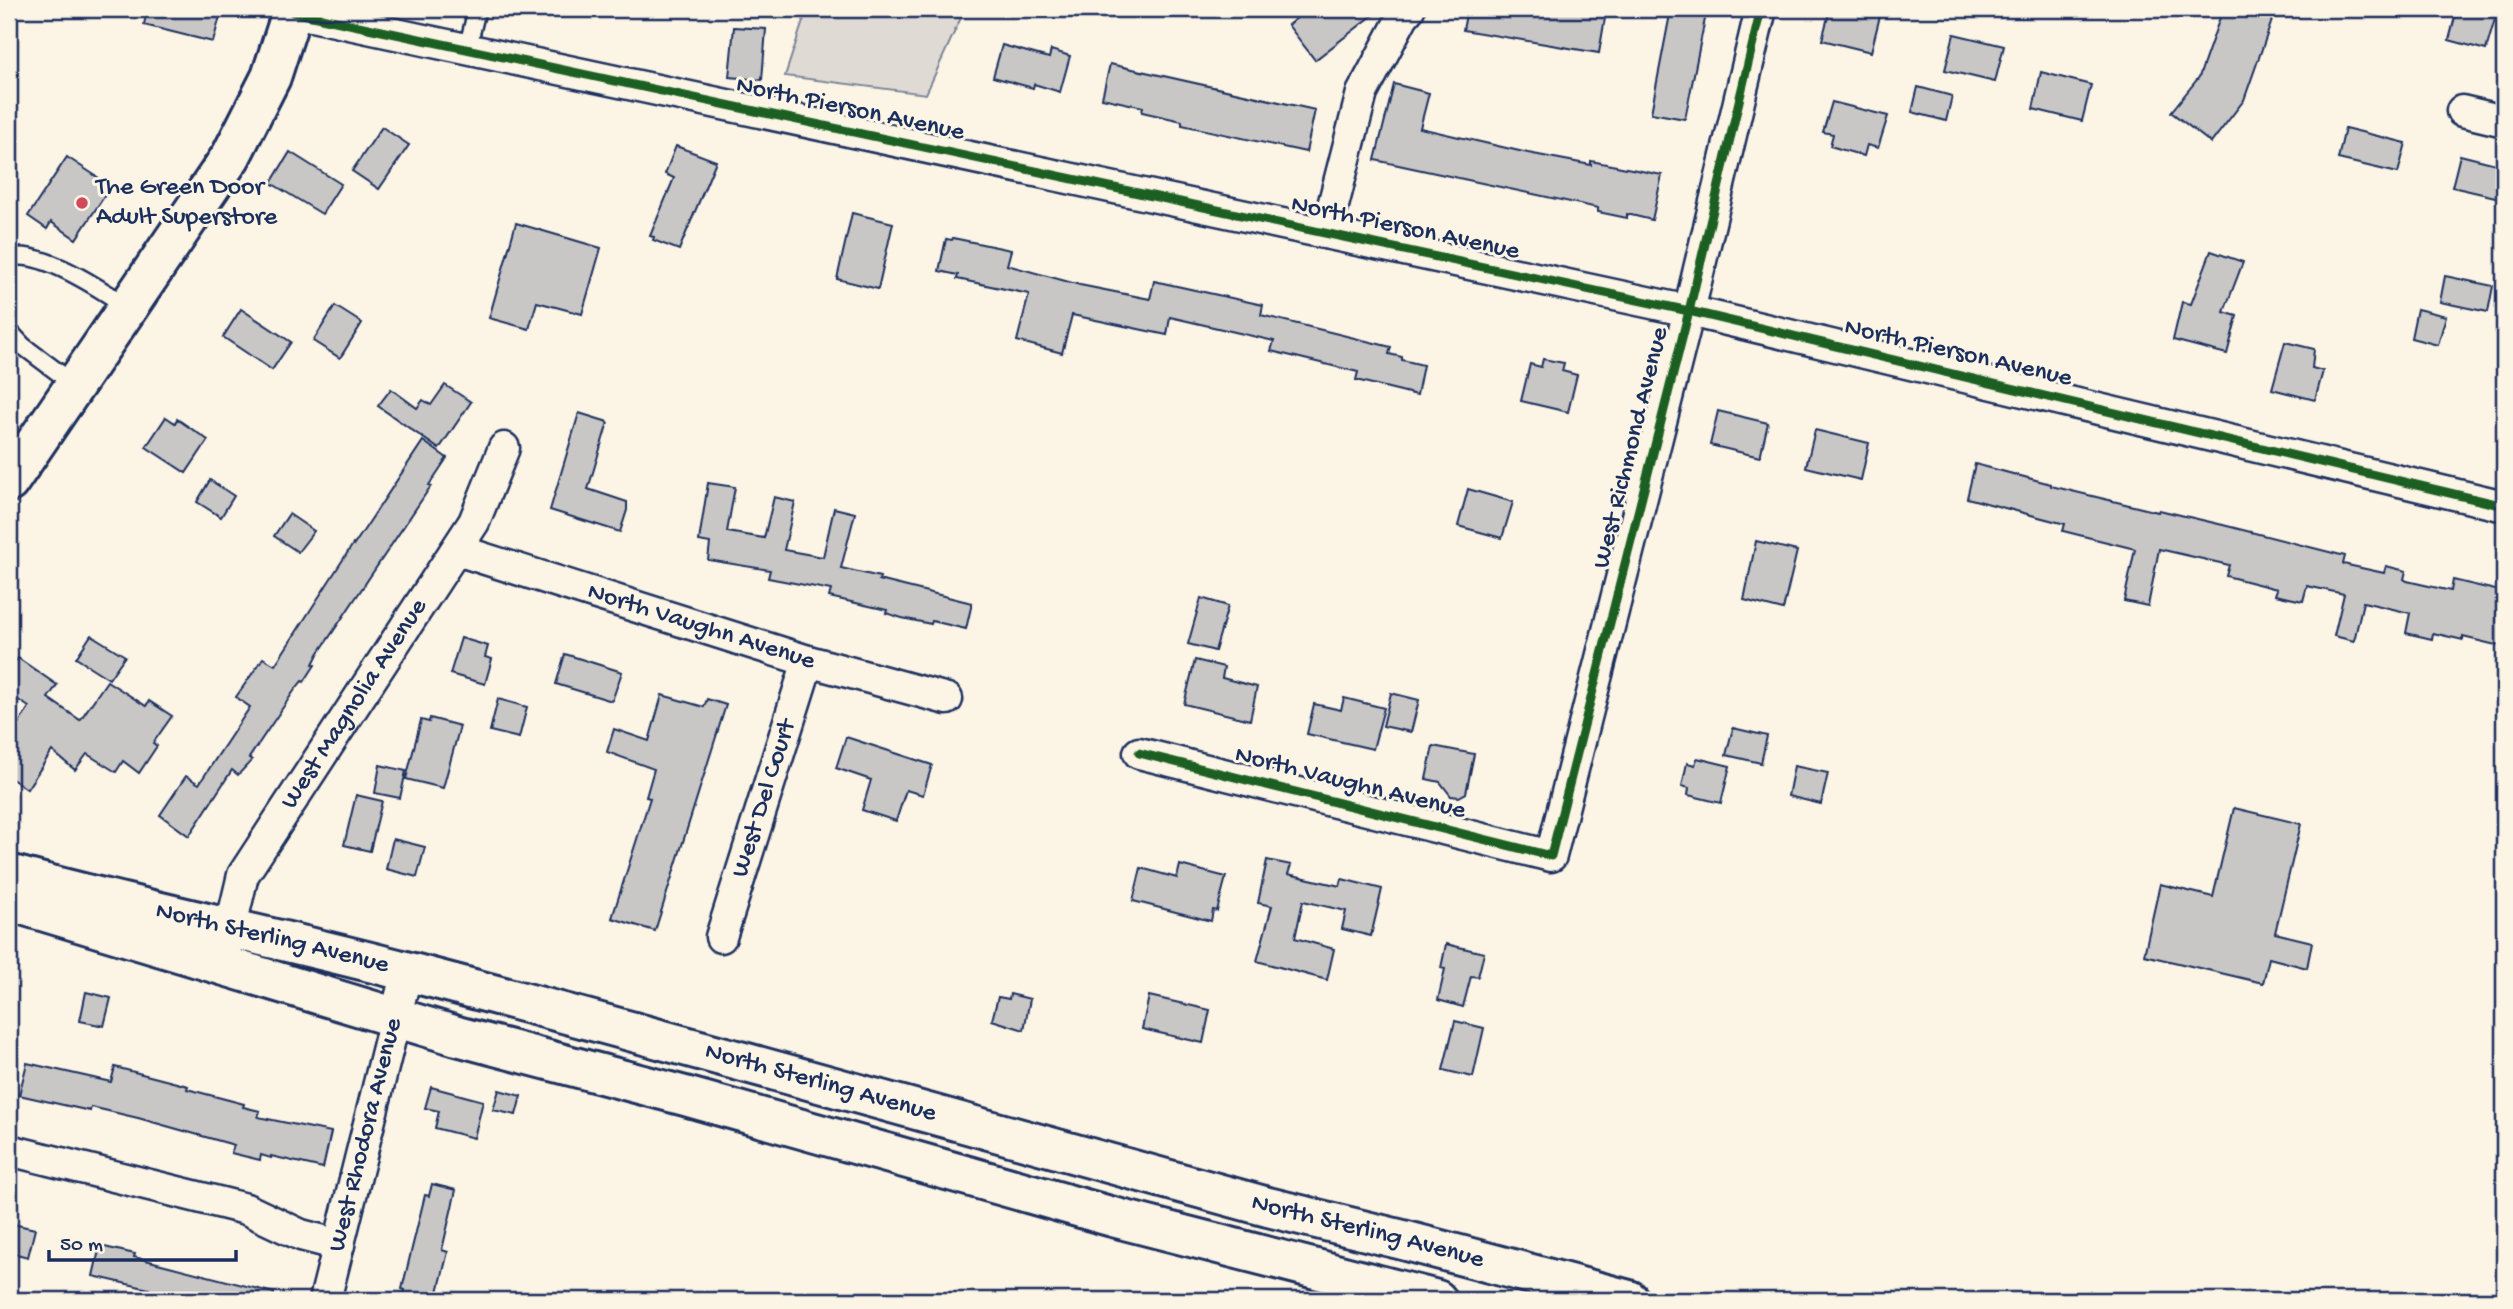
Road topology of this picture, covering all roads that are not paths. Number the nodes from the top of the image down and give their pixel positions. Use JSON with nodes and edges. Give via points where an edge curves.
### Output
{"nodes":[{"id":1,"x":477,"y":9,"type":"edge"},
{"id":2,"x":1409,"y":9,"type":"edge"},
{"id":3,"x":1761,"y":9,"type":"edge"},
{"id":4,"x":293,"y":10,"type":"edge"},
{"id":5,"x":467,"y":50,"type":"junction"},
{"id":6,"x":2462,"y":111,"type":"dead end"},
{"id":7,"x":2504,"y":121,"type":"edge"},
{"id":8,"x":1326,"y":233,"type":"junction"},
{"id":9,"x":9,"y":258,"type":"edge"},
{"id":10,"x":128,"y":307,"type":"junction"},
{"id":11,"x":1689,"y":311,"type":"junction"},
{"id":12,"x":9,"y":331,"type":"edge"},
{"id":13,"x":75,"y":385,"type":"junction"},
{"id":14,"x":504,"y":448,"type":"dead end"},
{"id":15,"x":9,"y":482,"type":"edge"},
{"id":16,"x":2504,"y":506,"type":"edge"},
{"id":17,"x":457,"y":550,"type":"junction"},
{"id":18,"x":808,"y":661,"type":"junction"},
{"id":19,"x":947,"y":699,"type":"dead end"},
{"id":20,"x":1139,"y":753,"type":"dead end"},
{"id":21,"x":1551,"y":856,"type":"joint"},
{"id":22,"x":9,"y":868,"type":"edge"},
{"id":23,"x":9,"y":874,"type":"edge"},
{"id":24,"x":82,"y":894,"type":"junction"},
{"id":25,"x":9,"y":901,"type":"edge"},
{"id":26,"x":232,"y":928,"type":"junction"},
{"id":27,"x":721,"y":937,"type":"dead end"},
{"id":28,"x":221,"y":964,"type":"junction"},
{"id":29,"x":407,"y":971,"type":"junction"},
{"id":30,"x":395,"y":1018,"type":"junction"},
{"id":31,"x":9,"y":1150,"type":"edge"},
{"id":32,"x":339,"y":1245,"type":"junction"},
{"id":33,"x":325,"y":1300,"type":"edge"},
{"id":34,"x":1437,"y":1300,"type":"edge"},
{"id":35,"x":1629,"y":1300,"type":"edge"}],
"edges":[{"from":1,"to":5,"type":"lane"},
{"from":2,"to":8,"type":"street","via":[[1362,93]]},
{"from":3,"to":11,"type":"street","name":"West Richmond Avenue"},
{"from":4,"to":5,"type":"street","name":"North Pierson Avenue"},
{"from":4,"to":10,"type":"main road","via":[[271,77],[231,156]]},
{"from":5,"to":8,"type":"street","name":"North Pierson Avenue"},
{"from":6,"to":7,"type":"street"},
{"from":8,"to":11,"type":"street","name":"North Pierson Avenue"},
{"from":9,"to":10,"type":"lane","via":[[20,256],[72,272]]},
{"from":10,"to":13,"type":"main road"},
{"from":11,"to":16,"type":"street","name":"North Pierson Avenue"},
{"from":11,"to":21,"type":"street","name":"West Richmond Avenue"},
{"from":12,"to":13,"type":"lane"},
{"from":13,"to":15,"type":"main road"},
{"from":14,"to":17,"type":"street","name":"West Magnolia Avenue","via":[[482,506]]},
{"from":17,"to":18,"type":"street","name":"North Vaughn Avenue"},
{"from":17,"to":26,"type":"street","name":"West Magnolia Avenue","via":[[243,875]]},
{"from":18,"to":19,"type":"street","name":"North Vaughn Avenue"},
{"from":18,"to":27,"type":"street","name":"West Del Court"},
{"from":20,"to":21,"type":"street","name":"North Vaughn Avenue"},
{"from":22,"to":24,"type":"main road"},
{"from":23,"to":24,"type":"main road","name":"North Sterling Avenue"},
{"from":24,"to":26,"type":"main road","name":"North Sterling Avenue"},
{"from":25,"to":28,"type":"main road","name":"North Sterling Avenue"},
{"from":26,"to":28,"type":"street","name":"West Magnolia Avenue"},
{"from":26,"to":29,"type":"main road","name":"North Sterling Avenue"},
{"from":28,"to":30,"type":"main road","name":"North Sterling Avenue"},
{"from":29,"to":30,"type":"street","name":"West Rhodora Avenue"},
{"from":29,"to":35,"type":"main road","name":"North Sterling Avenue","via":[[1268,1207]]},
{"from":30,"to":32,"type":"street","name":"West Rhodora Avenue"},
{"from":30,"to":34,"type":"main road","name":"North Sterling Avenue","via":[[1113,1217]]},
{"from":31,"to":32,"type":"street","via":[[246,1209],[301,1236]]},
{"from":32,"to":33,"type":"street","name":"West Rhodora Avenue"}]}
